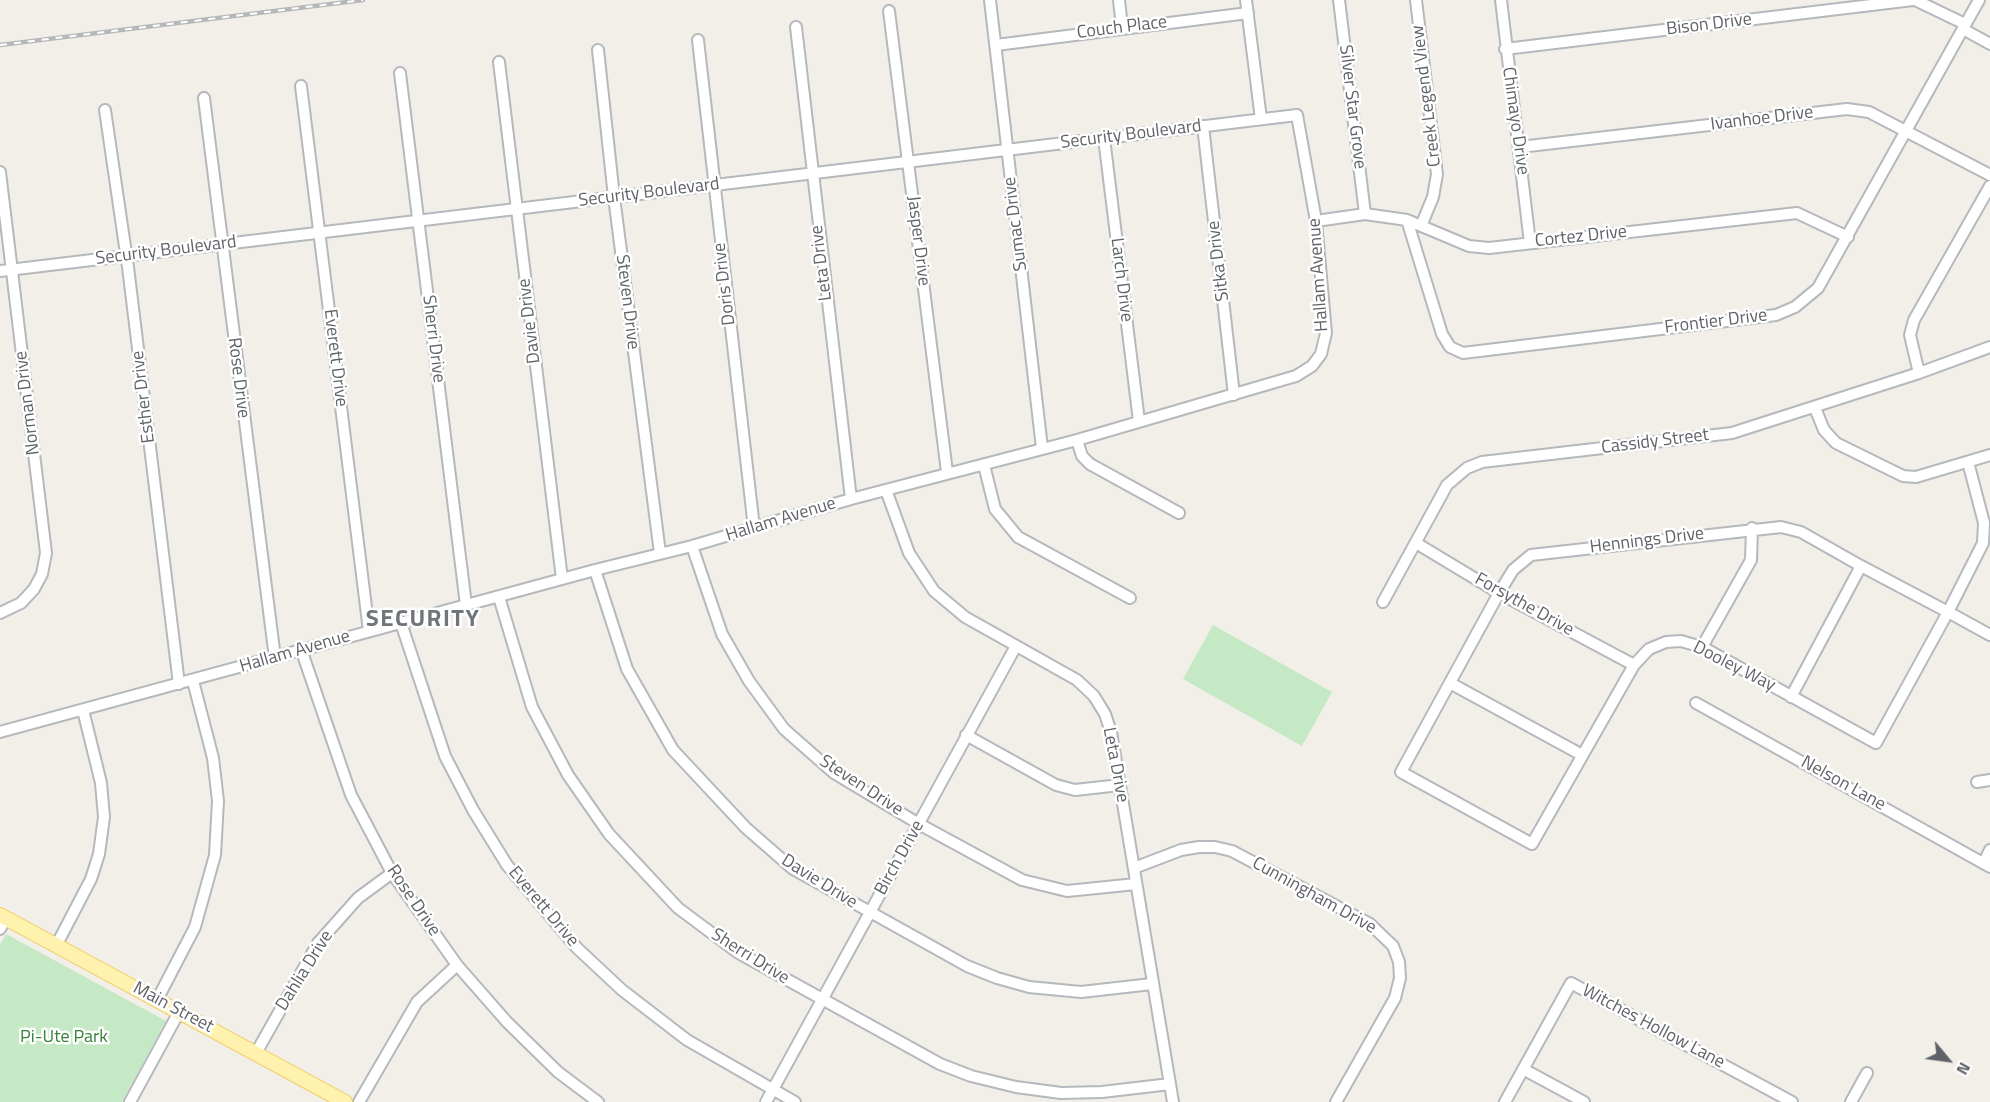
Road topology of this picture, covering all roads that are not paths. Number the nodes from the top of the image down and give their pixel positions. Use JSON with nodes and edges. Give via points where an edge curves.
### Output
{"nodes":[{"id":1,"x":990,"y":0,"type":"edge"},
{"id":2,"x":1119,"y":0,"type":"edge"},
{"id":3,"x":1246,"y":0,"type":"edge"},
{"id":4,"x":1339,"y":0,"type":"edge"},
{"id":5,"x":1416,"y":0,"type":"edge"},
{"id":6,"x":1501,"y":0,"type":"edge"},
{"id":7,"x":1914,"y":0,"type":"edge"},
{"id":8,"x":1979,"y":0,"type":"edge"},
{"id":9,"x":889,"y":11,"type":"dead end"},
{"id":10,"x":1248,"y":13,"type":"junction"},
{"id":11,"x":1964,"y":26,"type":"junction"},
{"id":12,"x":796,"y":27,"type":"dead end"},
{"id":13,"x":1122,"y":27,"type":"junction"},
{"id":14,"x":698,"y":40,"type":"dead end"},
{"id":15,"x":1990,"y":44,"type":"edge"},
{"id":16,"x":996,"y":45,"type":"junction"},
{"id":17,"x":1505,"y":49,"type":"junction"},
{"id":18,"x":598,"y":50,"type":"dead end"},
{"id":19,"x":499,"y":62,"type":"dead end"},
{"id":20,"x":400,"y":73,"type":"dead end"},
{"id":21,"x":301,"y":86,"type":"dead end"},
{"id":22,"x":204,"y":98,"type":"dead end"},
{"id":23,"x":105,"y":110,"type":"dead end"},
{"id":24,"x":1297,"y":115,"type":"joint"},
{"id":25,"x":1261,"y":119,"type":"junction"},
{"id":26,"x":1203,"y":126,"type":"junction"},
{"id":27,"x":1907,"y":130,"type":"junction"},
{"id":28,"x":1104,"y":138,"type":"junction"},
{"id":29,"x":1520,"y":147,"type":"junction"},
{"id":30,"x":1007,"y":150,"type":"junction"},
{"id":31,"x":908,"y":162,"type":"junction"},
{"id":32,"x":0,"y":172,"type":"edge"},
{"id":33,"x":812,"y":173,"type":"junction"},
{"id":34,"x":1990,"y":175,"type":"edge"},
{"id":35,"x":713,"y":185,"type":"junction"},
{"id":36,"x":1990,"y":186,"type":"edge"},
{"id":37,"x":614,"y":197,"type":"junction"},
{"id":38,"x":516,"y":209,"type":"junction"},
{"id":39,"x":1365,"y":214,"type":"junction"},
{"id":40,"x":1407,"y":220,"type":"junction"},
{"id":41,"x":418,"y":221,"type":"junction"},
{"id":42,"x":1316,"y":221,"type":"junction"},
{"id":43,"x":1421,"y":226,"type":"junction"},
{"id":44,"x":319,"y":233,"type":"junction"},
{"id":45,"x":1848,"y":237,"type":"junction"},
{"id":46,"x":1530,"y":243,"type":"junction"},
{"id":47,"x":221,"y":244,"type":"junction"},
{"id":48,"x":126,"y":256,"type":"junction"},
{"id":49,"x":6,"y":270,"type":"edge"},
{"id":50,"x":1990,"y":347,"type":"edge"},
{"id":51,"x":1919,"y":373,"type":"junction"},
{"id":52,"x":1234,"y":395,"type":"junction"},
{"id":53,"x":1815,"y":408,"type":"junction"},
{"id":54,"x":1139,"y":421,"type":"junction"},
{"id":55,"x":1077,"y":440,"type":"junction"},
{"id":56,"x":1042,"y":448,"type":"junction"},
{"id":57,"x":1990,"y":454,"type":"edge"},
{"id":58,"x":1968,"y":462,"type":"junction"},
{"id":59,"x":984,"y":465,"type":"junction"},
{"id":60,"x":946,"y":472,"type":"junction"},
{"id":61,"x":886,"y":490,"type":"junction"},
{"id":62,"x":851,"y":499,"type":"junction"},
{"id":63,"x":1179,"y":513,"type":"dead end"},
{"id":64,"x":754,"y":528,"type":"junction"},
{"id":65,"x":1752,"y":528,"type":"junction"},
{"id":66,"x":1416,"y":543,"type":"junction"},
{"id":67,"x":692,"y":546,"type":"junction"},
{"id":68,"x":660,"y":554,"type":"junction"},
{"id":69,"x":1862,"y":566,"type":"junction"},
{"id":70,"x":595,"y":570,"type":"junction"},
{"id":71,"x":562,"y":579,"type":"junction"},
{"id":72,"x":1499,"y":593,"type":"junction"},
{"id":73,"x":499,"y":597,"type":"junction"},
{"id":74,"x":1130,"y":598,"type":"dead end"},
{"id":75,"x":1383,"y":602,"type":"dead end"},
{"id":76,"x":466,"y":605,"type":"junction"},
{"id":77,"x":1948,"y":612,"type":"junction"},
{"id":78,"x":0,"y":613,"type":"edge"},
{"id":79,"x":401,"y":623,"type":"junction"},
{"id":80,"x":369,"y":631,"type":"junction"},
{"id":81,"x":1990,"y":636,"type":"edge"},
{"id":82,"x":1016,"y":646,"type":"junction"},
{"id":83,"x":1702,"y":647,"type":"junction"},
{"id":84,"x":302,"y":652,"type":"junction"},
{"id":85,"x":275,"y":658,"type":"junction"},
{"id":86,"x":1634,"y":665,"type":"junction"},
{"id":87,"x":193,"y":681,"type":"junction"},
{"id":88,"x":1450,"y":683,"type":"junction"},
{"id":89,"x":179,"y":684,"type":"junction"},
{"id":90,"x":1791,"y":697,"type":"junction"},
{"id":91,"x":1696,"y":703,"type":"dead end"},
{"id":92,"x":84,"y":710,"type":"junction"},
{"id":93,"x":0,"y":732,"type":"edge"},
{"id":94,"x":966,"y":735,"type":"junction"},
{"id":95,"x":1582,"y":755,"type":"junction"},
{"id":96,"x":1401,"y":772,"type":"joint"},
{"id":97,"x":1990,"y":780,"type":"edge"},
{"id":98,"x":1977,"y":782,"type":"dead end"},
{"id":99,"x":1120,"y":785,"type":"junction"},
{"id":100,"x":919,"y":824,"type":"junction"},
{"id":101,"x":1990,"y":850,"type":"edge"},
{"id":102,"x":1987,"y":864,"type":"edge"},
{"id":103,"x":1134,"y":868,"type":"junction"},
{"id":104,"x":392,"y":873,"type":"junction"},
{"id":105,"x":1136,"y":884,"type":"junction"},
{"id":106,"x":870,"y":913,"type":"junction"},
{"id":107,"x":2,"y":921,"type":"edge"},
{"id":108,"x":56,"y":945,"type":"junction"},
{"id":109,"x":457,"y":964,"type":"junction"},
{"id":110,"x":1152,"y":984,"type":"junction"},
{"id":111,"x":157,"y":999,"type":"junction"},
{"id":112,"x":821,"y":1000,"type":"junction"},
{"id":113,"x":179,"y":1012,"type":"junction"},
{"id":114,"x":256,"y":1053,"type":"junction"},
{"id":115,"x":1523,"y":1069,"type":"junction"},
{"id":116,"x":1867,"y":1073,"type":"dead end"},
{"id":117,"x":1170,"y":1084,"type":"junction"},
{"id":118,"x":773,"y":1090,"type":"junction"},
{"id":119,"x":130,"y":1102,"type":"edge"},
{"id":120,"x":345,"y":1102,"type":"edge"},
{"id":121,"x":359,"y":1102,"type":"edge"},
{"id":122,"x":598,"y":1102,"type":"edge"},
{"id":123,"x":766,"y":1102,"type":"edge"},
{"id":124,"x":795,"y":1102,"type":"edge"},
{"id":125,"x":1173,"y":1102,"type":"edge"},
{"id":126,"x":1336,"y":1102,"type":"edge"},
{"id":127,"x":1505,"y":1102,"type":"edge"},
{"id":128,"x":1584,"y":1102,"type":"edge"},
{"id":129,"x":1792,"y":1102,"type":"edge"},
{"id":130,"x":1851,"y":1102,"type":"edge"}],
"edges":[{"from":1,"to":16,"type":"street","name":"Sumac Drive"},
{"from":2,"to":13,"type":"street"},
{"from":3,"to":10,"type":"street"},
{"from":4,"to":39,"type":"street","name":"Silver Star Grove"},
{"from":5,"to":43,"type":"street","name":"Creek Legend View","via":[[1437,174]]},
{"from":6,"to":17,"type":"street","name":"Chimayo Drive"},
{"from":7,"to":11,"type":"street","name":"Bison Drive"},
{"from":7,"to":17,"type":"street","name":"Bison Drive"},
{"from":8,"to":11,"type":"street","name":"Frontier Drive"},
{"from":9,"to":31,"type":"street","name":"Jasper Drive"},
{"from":10,"to":13,"type":"street","name":"Couch Place"},
{"from":10,"to":25,"type":"street"},
{"from":11,"to":15,"type":"street","name":"Bison Drive"},
{"from":11,"to":27,"type":"street","name":"Frontier Drive"},
{"from":12,"to":33,"type":"street","name":"Leta Drive"},
{"from":13,"to":16,"type":"street","name":"Couch Place"},
{"from":14,"to":35,"type":"street","name":"Doris Drive"},
{"from":16,"to":30,"type":"street","name":"Sumac Drive"},
{"from":17,"to":29,"type":"street","name":"Chimayo Drive"},
{"from":18,"to":37,"type":"street","name":"Steven Drive"},
{"from":19,"to":38,"type":"street","name":"Davie Drive"},
{"from":20,"to":41,"type":"street","name":"Sherri Drive"},
{"from":21,"to":44,"type":"street","name":"Everett Drive"},
{"from":22,"to":47,"type":"street","name":"Rose Drive"},
{"from":23,"to":48,"type":"street","name":"Esther Drive"},
{"from":24,"to":25,"type":"street","name":"Security Boulevard"},
{"from":24,"to":42,"type":"street","name":"Hallam Avenue"},
{"from":25,"to":26,"type":"street","name":"Security Boulevard"},
{"from":26,"to":28,"type":"street","name":"Security Boulevard"},
{"from":26,"to":52,"type":"street","name":"Sitka Drive"},
{"from":27,"to":29,"type":"street","name":"Ivanhoe Drive","via":[[1869,112],[1847,109]]},
{"from":27,"to":34,"type":"street","name":"Ivanhoe Drive"},
{"from":27,"to":45,"type":"street","name":"Frontier Drive"},
{"from":28,"to":30,"type":"street","name":"Security Boulevard"},
{"from":28,"to":54,"type":"street","name":"Larch Drive"},
{"from":29,"to":46,"type":"street","name":"Chimayo Drive"},
{"from":30,"to":31,"type":"street","name":"Security Boulevard"},
{"from":30,"to":56,"type":"street","name":"Sumac Drive"},
{"from":31,"to":33,"type":"street","name":"Security Boulevard"},
{"from":31,"to":60,"type":"street","name":"Jasper Drive"},
{"from":32,"to":49,"type":"street","name":"Norman Drive"},
{"from":33,"to":35,"type":"street","name":"Security Boulevard"},
{"from":33,"to":62,"type":"street","name":"Leta Drive"},
{"from":35,"to":37,"type":"street","name":"Security Boulevard"},
{"from":35,"to":64,"type":"street","name":"Doris Drive"},
{"from":36,"to":51,"type":"street","via":[[1914,320],[1910,335]]},
{"from":37,"to":38,"type":"street","name":"Security Boulevard"},
{"from":37,"to":68,"type":"street","name":"Steven Drive"},
{"from":38,"to":41,"type":"street","name":"Security Boulevard"},
{"from":38,"to":71,"type":"street","name":"Davie Drive"},
{"from":39,"to":40,"type":"street","name":"Cortez Drive"},
{"from":39,"to":42,"type":"street","name":"Cortez Drive"},
{"from":40,"to":43,"type":"street","name":"Cortez Drive"},
{"from":40,"to":45,"type":"street","name":"Frontier Drive","via":[[1442,334],[1450,347],[1463,353],[1776,315],[1795,307],[1818,288]]},
{"from":41,"to":44,"type":"street","name":"Security Boulevard"},
{"from":41,"to":76,"type":"street","name":"Sherri Drive"},
{"from":42,"to":52,"type":"street","name":"Hallam Avenue","via":[[1326,333],[1321,354],[1312,366],[1296,376]]},
{"from":43,"to":46,"type":"street","name":"Cortez Drive","via":[[1469,246]]},
{"from":44,"to":47,"type":"street","name":"Security Boulevard"},
{"from":44,"to":80,"type":"street","name":"Everett Drive"},
{"from":45,"to":46,"type":"street","name":"Cortez Drive","via":[[1797,213]]},
{"from":47,"to":48,"type":"street","name":"Security Boulevard"},
{"from":47,"to":85,"type":"street","name":"Rose Drive"},
{"from":48,"to":49,"type":"street","name":"Security Boulevard"},
{"from":48,"to":89,"type":"street","name":"Esther Drive"},
{"from":49,"to":78,"type":"street","name":"Norman Drive","via":[[46,553],[34,589],[21,603]]},
{"from":50,"to":51,"type":"street","name":"Cassidy Street"},
{"from":51,"to":53,"type":"street","name":"Cassidy Street"},
{"from":52,"to":54,"type":"street","name":"Hallam Avenue"},
{"from":53,"to":58,"type":"street","via":[[1824,430],[1836,443],[1904,476],[1916,477]]},
{"from":53,"to":66,"type":"street","name":"Cassidy Street","via":[[1732,433],[1482,462],[1467,468],[1447,485]]},
{"from":54,"to":55,"type":"street","name":"Hallam Avenue"},
{"from":55,"to":56,"type":"street","name":"Hallam Avenue"},
{"from":55,"to":63,"type":"street","via":[[1082,456],[1090,464]]},
{"from":56,"to":59,"type":"street","name":"Hallam Avenue"},
{"from":57,"to":58,"type":"street"},
{"from":58,"to":77,"type":"street","name":"Dooley Way","via":[[1984,523],[1983,543]]},
{"from":59,"to":60,"type":"street","name":"Hallam Avenue"},
{"from":59,"to":74,"type":"street","via":[[995,509],[1018,537]]},
{"from":60,"to":61,"type":"street","name":"Hallam Avenue"},
{"from":61,"to":62,"type":"street","name":"Hallam Avenue"},
{"from":61,"to":82,"type":"street","name":"Leta Drive","via":[[909,552],[934,591],[965,617]]},
{"from":62,"to":64,"type":"street","name":"Hallam Avenue"},
{"from":64,"to":67,"type":"street","name":"Hallam Avenue"},
{"from":65,"to":69,"type":"street","name":"Hennings Drive","via":[[1781,527],[1801,532]]},
{"from":65,"to":72,"type":"street","name":"Hennings Drive","via":[[1531,555],[1513,570]]},
{"from":65,"to":83,"type":"street","via":[[1751,560]]},
{"from":66,"to":72,"type":"street","name":"Forsythe Drive"},
{"from":66,"to":75,"type":"street","name":"Cassidy Street"},
{"from":67,"to":68,"type":"street","name":"Hallam Avenue"},
{"from":67,"to":100,"type":"street","name":"Steven Drive","via":[[722,634],[749,681],[784,729],[834,773]]},
{"from":68,"to":70,"type":"street","name":"Hallam Avenue"},
{"from":69,"to":77,"type":"street","name":"Hennings Drive"},
{"from":69,"to":90,"type":"street"},
{"from":70,"to":71,"type":"street","name":"Hallam Avenue"},
{"from":70,"to":106,"type":"street","name":"Davie Drive","via":[[627,669],[673,750],[746,828],[793,869]]},
{"from":71,"to":73,"type":"street","name":"Hallam Avenue"},
{"from":72,"to":86,"type":"street","name":"Forsythe Drive"},
{"from":72,"to":88,"type":"street","name":"Hennings Drive"},
{"from":73,"to":76,"type":"street","name":"Hallam Avenue"},
{"from":73,"to":112,"type":"street","name":"Sherri Drive","via":[[532,707],[568,775],[609,834],[678,908],[737,952]]},
{"from":76,"to":79,"type":"street","name":"Hallam Avenue"},
{"from":77,"to":81,"type":"street","name":"Hennings Drive"},
{"from":77,"to":90,"type":"street","name":"Dooley Way","via":[[1876,743]]},
{"from":79,"to":80,"type":"street","name":"Hallam Avenue"},
{"from":79,"to":118,"type":"street","name":"Everett Drive","via":[[445,756],[507,865],[577,948],[622,990],[687,1040]]},
{"from":80,"to":84,"type":"street","name":"Hallam Avenue"},
{"from":82,"to":94,"type":"street","name":"Birch Drive"},
{"from":82,"to":99,"type":"street","name":"Leta Drive","via":[[1077,680],[1094,696],[1111,732]]},
{"from":83,"to":86,"type":"street","name":"Dooley Way","via":[[1681,641],[1666,642],[1649,649]]},
{"from":83,"to":90,"type":"street","name":"Dooley Way"},
{"from":84,"to":85,"type":"street","name":"Hallam Avenue"},
{"from":84,"to":104,"type":"street","name":"Rose Drive","via":[[351,795]]},
{"from":85,"to":87,"type":"street","name":"Hallam Avenue"},
{"from":86,"to":95,"type":"street","name":"Dooley Way"},
{"from":87,"to":89,"type":"street","name":"Hallam Avenue"},
{"from":87,"to":111,"type":"street","via":[[213,758],[218,801],[215,855],[195,927]]},
{"from":88,"to":95,"type":"street"},
{"from":88,"to":96,"type":"street","name":"Hennings Drive"},
{"from":89,"to":92,"type":"street","name":"Hallam Avenue"},
{"from":91,"to":102,"type":"street","name":"Nelson Lane"},
{"from":92,"to":93,"type":"street","name":"Hallam Avenue"},
{"from":92,"to":108,"type":"street","via":[[101,783],[104,817],[91,879]]},
{"from":94,"to":99,"type":"street","via":[[1056,785],[1075,790]]},
{"from":94,"to":100,"type":"street","name":"Birch Drive"},
{"from":95,"to":96,"type":"street","name":"Dooley Way","via":[[1532,844]]},
{"from":97,"to":98,"type":"street"},
{"from":99,"to":103,"type":"street","name":"Leta Drive"},
{"from":100,"to":105,"type":"street","name":"Steven Drive","via":[[1022,879],[1045,887],[1086,891]]},
{"from":100,"to":106,"type":"street","name":"Birch Drive"},
{"from":101,"to":102,"type":"street"},
{"from":103,"to":105,"type":"street","name":"Leta Drive"},
{"from":103,"to":126,"type":"street","name":"Cunningham Drive","via":[[1180,850],[1198,847],[1232,851],[1370,924],[1393,946],[1400,978],[1395,998]]},
{"from":104,"to":109,"type":"street","name":"Rose Drive"},
{"from":104,"to":114,"type":"street","name":"Dahlia Drive","via":[[358,898],[318,943]]},
{"from":105,"to":110,"type":"street","name":"Leta Drive"},
{"from":106,"to":110,"type":"street","name":"Davie Drive","via":[[967,966],[1029,987],[1081,992]]},
{"from":106,"to":112,"type":"street","name":"Birch Drive"},
{"from":107,"to":108,"type":"main road","name":"Main Street"},
{"from":108,"to":111,"type":"main road","name":"Main Street"},
{"from":109,"to":121,"type":"street","via":[[417,1002]]},
{"from":109,"to":122,"type":"street","name":"Rose Drive","via":[[507,1022],[558,1072]]},
{"from":110,"to":117,"type":"street","name":"Leta Drive"},
{"from":111,"to":113,"type":"main road","name":"Main Street"},
{"from":112,"to":117,"type":"street","name":"Sherri Drive","via":[[940,1064],[1016,1087],[1061,1093]]},
{"from":112,"to":118,"type":"street","name":"Birch Drive"},
{"from":113,"to":114,"type":"main road","name":"Main Street"},
{"from":113,"to":119,"type":"street"},
{"from":114,"to":120,"type":"main road","name":"Main Street"},
{"from":115,"to":127,"type":"street","name":"Witches Hollow Lane"},
{"from":115,"to":128,"type":"street"},
{"from":115,"to":129,"type":"street","name":"Witches Hollow Lane","via":[[1571,983]]},
{"from":116,"to":130,"type":"street"},
{"from":117,"to":125,"type":"street","name":"Leta Drive"},
{"from":118,"to":123,"type":"street","name":"Birch Drive"},
{"from":118,"to":124,"type":"street","name":"Everett Drive"}]}
